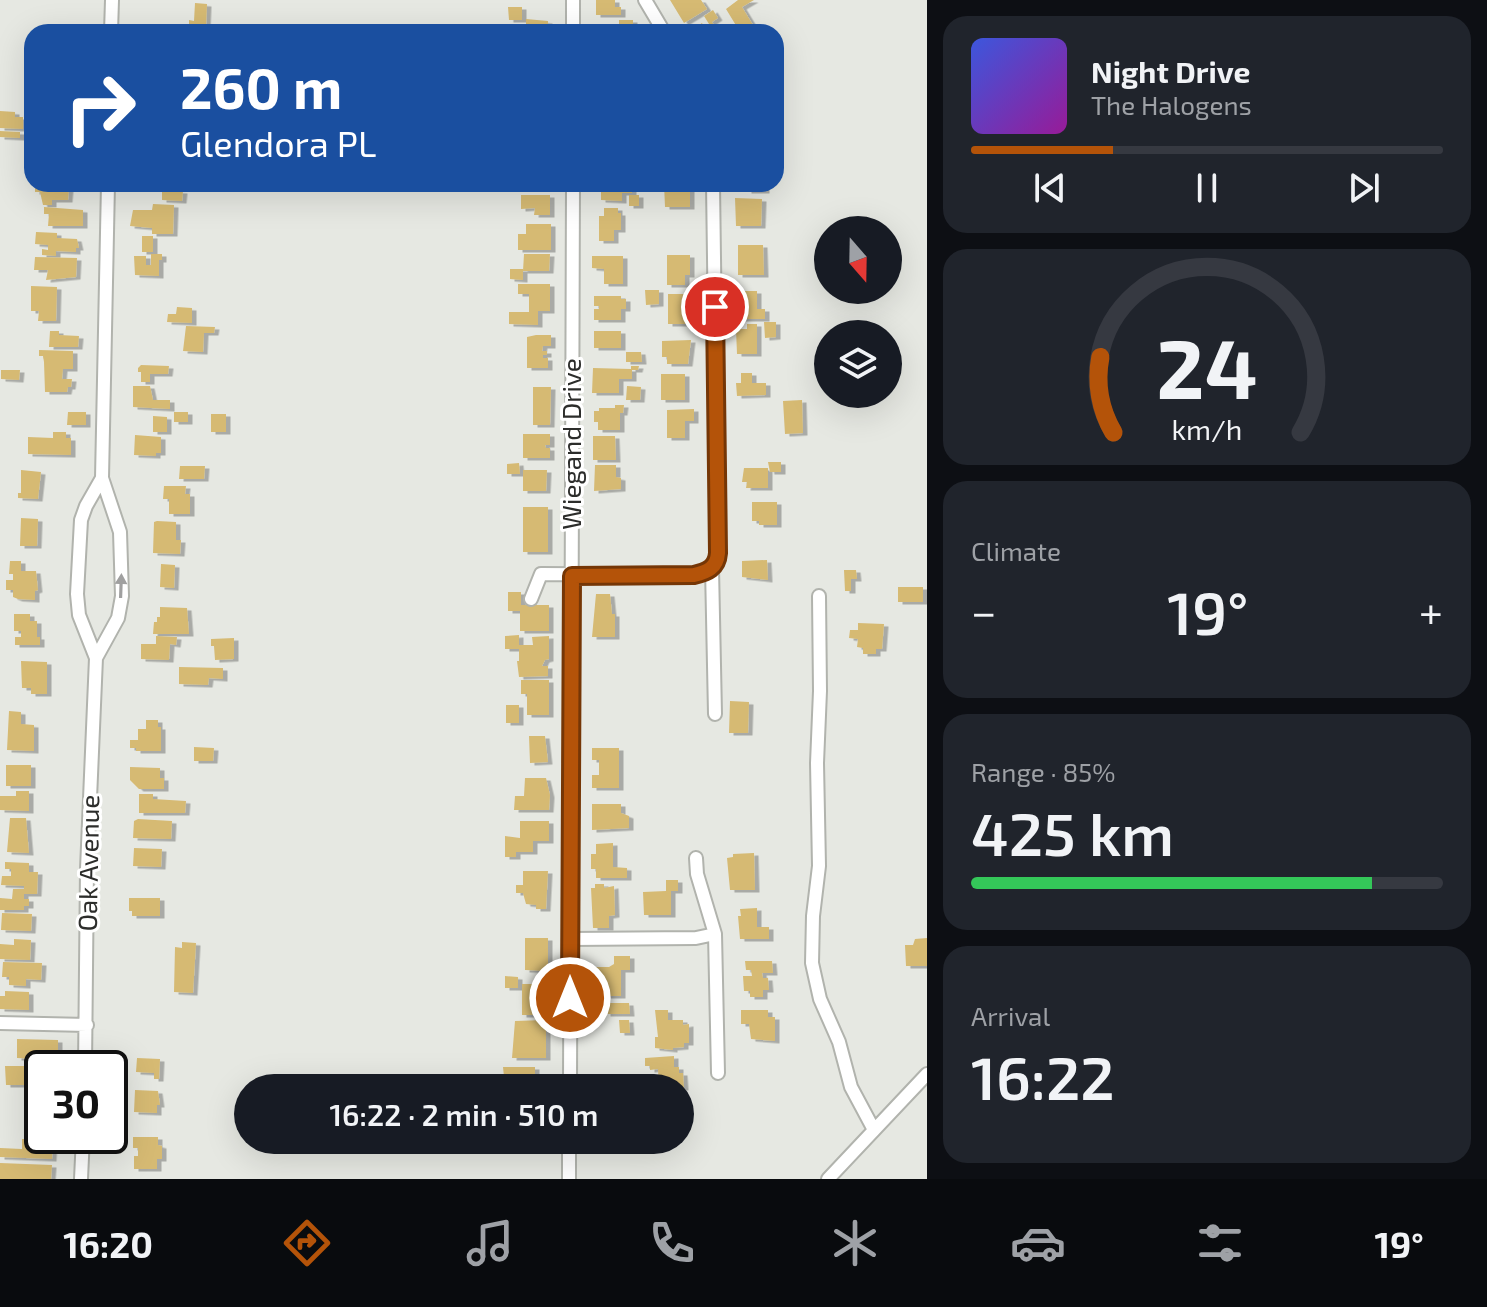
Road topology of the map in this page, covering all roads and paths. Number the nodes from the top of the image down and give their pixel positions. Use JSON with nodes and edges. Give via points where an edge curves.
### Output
{"nodes":[{"id":1,"x":112,"y":0,"type":"edge"},
{"id":2,"x":573,"y":0,"type":"edge"},
{"id":3,"x":645,"y":0,"type":"edge"},
{"id":4,"x":111,"y":24,"type":"edge"},
{"id":5,"x":573,"y":24,"type":"edge"},
{"id":6,"x":659,"y":24,"type":"edge"},
{"id":7,"x":108,"y":192,"type":"edge"},
{"id":8,"x":573,"y":192,"type":"edge"},
{"id":9,"x":713,"y":192,"type":"edge"},
{"id":10,"x":102,"y":478,"type":"junction"},
{"id":11,"x":712,"y":568,"type":"junction"},
{"id":12,"x":572,"y":576,"type":"junction"},
{"id":13,"x":819,"y":596,"type":"dead end"},
{"id":14,"x":531,"y":599,"type":"dead end"},
{"id":15,"x":96,"y":658,"type":"junction"},
{"id":16,"x":715,"y":714,"type":"dead end"},
{"id":17,"x":696,"y":858,"type":"dead end"},
{"id":18,"x":715,"y":934,"type":"junction"},
{"id":19,"x":571,"y":939,"type":"junction"},
{"id":20,"x":0,"y":1023,"type":"edge"},
{"id":21,"x":87,"y":1025,"type":"junction"},
{"id":22,"x":86,"y":1050,"type":"edge"},
{"id":23,"x":718,"y":1073,"type":"dead end"},
{"id":24,"x":570,"y":1074,"type":"edge"},
{"id":25,"x":927,"y":1074,"type":"edge"},
{"id":26,"x":874,"y":1130,"type":"junction"},
{"id":27,"x":82,"y":1154,"type":"edge"},
{"id":28,"x":569,"y":1154,"type":"edge"},
{"id":29,"x":81,"y":1179,"type":"edge"},
{"id":30,"x":569,"y":1179,"type":"edge"},
{"id":31,"x":828,"y":1179,"type":"edge"}],
"edges":[{"from":1,"to":4,"type":"street"},
{"from":2,"to":5,"type":"street"},
{"from":3,"to":6,"type":"street"},
{"from":7,"to":10,"type":"street","name":"Oak Avenue"},
{"from":8,"to":12,"type":"street","name":"Wiegand Drive"},
{"from":9,"to":11,"type":"street","via":[[718,553]]},
{"from":10,"to":15,"type":"street","name":"Oak Avenue","via":[[81,520],[77,594],[79,615]]},
{"from":15,"to":10,"type":"street","name":"Oak Avenue","one_way":true,"via":[[118,618],[122,596],[120,532]]},
{"from":11,"to":12,"type":"street","via":[[694,575]]},
{"from":11,"to":16,"type":"street"},
{"from":12,"to":14,"type":"street","via":[[541,574]]},
{"from":12,"to":19,"type":"street","name":"Wiegand Drive"},
{"from":13,"to":26,"type":"street","via":[[819,866],[812,963],[851,1087]]},
{"from":15,"to":21,"type":"street","name":"Oak Avenue"},
{"from":17,"to":18,"type":"street"},
{"from":18,"to":19,"type":"street"},
{"from":18,"to":23,"type":"street"},
{"from":19,"to":24,"type":"street","name":"Wiegand Drive"},
{"from":20,"to":21,"type":"street"},
{"from":21,"to":22,"type":"street","name":"Oak Avenue"},
{"from":25,"to":26,"type":"street"},
{"from":26,"to":31,"type":"street"},
{"from":27,"to":29,"type":"street"},
{"from":28,"to":30,"type":"street"}]}
